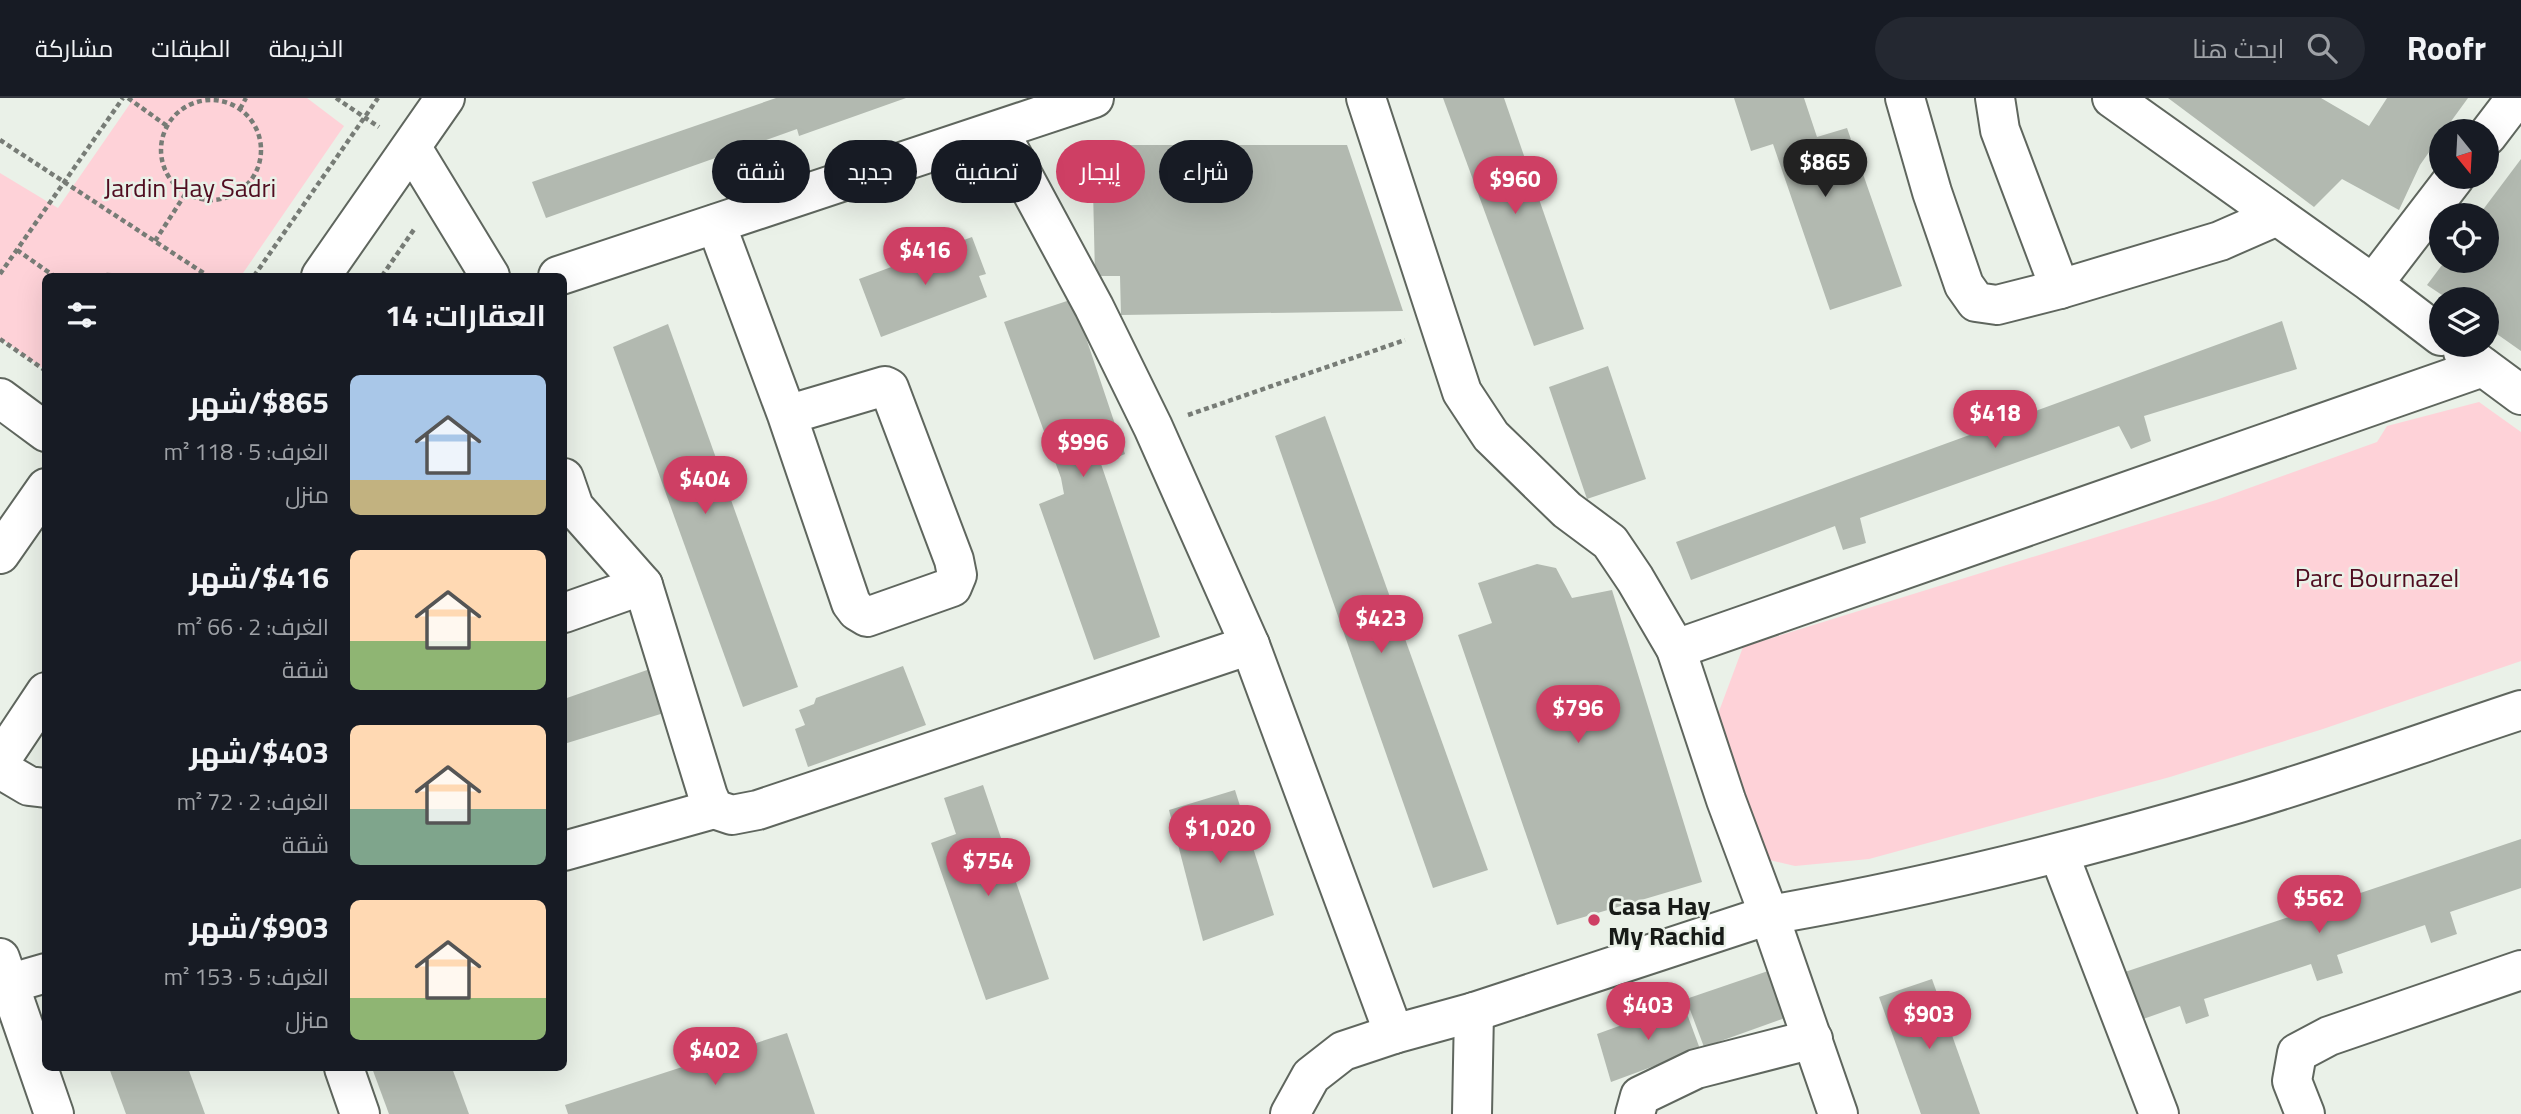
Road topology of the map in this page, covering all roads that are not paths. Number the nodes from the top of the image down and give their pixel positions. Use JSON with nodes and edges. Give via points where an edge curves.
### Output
{"nodes":[{"id":1,"x":445,"y":98,"type":"edge"},
{"id":2,"x":1094,"y":98,"type":"edge"},
{"id":3,"x":1366,"y":98,"type":"edge"},
{"id":4,"x":1905,"y":98,"type":"edge"},
{"id":5,"x":1995,"y":98,"type":"edge"},
{"id":6,"x":2112,"y":98,"type":"edge"},
{"id":7,"x":2516,"y":98,"type":"edge"},
{"id":8,"x":2499,"y":120,"type":"edge"},
{"id":9,"x":999,"y":131,"type":"junction"},
{"id":10,"x":412,"y":148,"type":"junction"},
{"id":11,"x":2446,"y":189,"type":"edge"},
{"id":12,"x":2277,"y":216,"type":"junction"},
{"id":13,"x":716,"y":224,"type":"junction"},
{"id":14,"x":323,"y":273,"type":"edge"},
{"id":15,"x":488,"y":273,"type":"edge"},
{"id":16,"x":567,"y":273,"type":"edge"},
{"id":17,"x":2373,"y":284,"type":"junction"},
{"id":18,"x":2060,"y":289,"type":"junction"},
{"id":19,"x":2429,"y":327,"type":"edge"},
{"id":20,"x":2465,"y":357,"type":"edge"},
{"id":21,"x":2469,"y":357,"type":"edge"},
{"id":22,"x":2521,"y":395,"type":"edge"},
{"id":23,"x":0,"y":398,"type":"edge"},
{"id":24,"x":787,"y":415,"type":"junction"},
{"id":25,"x":42,"y":429,"type":"edge"},
{"id":26,"x":567,"y":486,"type":"edge"},
{"id":27,"x":42,"y":494,"type":"edge"},
{"id":28,"x":0,"y":554,"type":"edge"},
{"id":29,"x":643,"y":585,"type":"junction"},
{"id":30,"x":567,"y":612,"type":"edge"},
{"id":31,"x":1250,"y":645,"type":"junction"},
{"id":32,"x":1676,"y":649,"type":"junction"},
{"id":33,"x":42,"y":698,"type":"edge"},
{"id":34,"x":2521,"y":710,"type":"edge"},
{"id":35,"x":0,"y":761,"type":"edge"},
{"id":36,"x":0,"y":769,"type":"edge"},
{"id":37,"x":42,"y":788,"type":"edge"},
{"id":38,"x":714,"y":809,"type":"junction"},
{"id":39,"x":567,"y":850,"type":"edge"},
{"id":40,"x":2059,"y":854,"type":"junction"},
{"id":41,"x":1769,"y":915,"type":"junction"},
{"id":42,"x":2521,"y":970,"type":"edge"},
{"id":43,"x":4,"y":971,"type":"edge"},
{"id":44,"x":42,"y":973,"type":"edge"},
{"id":45,"x":1474,"y":1012,"type":"junction"},
{"id":46,"x":1394,"y":1034,"type":"junction"},
{"id":47,"x":1813,"y":1039,"type":"junction"},
{"id":48,"x":345,"y":1071,"type":"edge"},
{"id":49,"x":54,"y":1114,"type":"edge"},
{"id":50,"x":360,"y":1114,"type":"edge"},
{"id":51,"x":1290,"y":1114,"type":"edge"},
{"id":52,"x":1472,"y":1114,"type":"edge"},
{"id":53,"x":1634,"y":1114,"type":"edge"},
{"id":54,"x":1838,"y":1114,"type":"edge"},
{"id":55,"x":2160,"y":1114,"type":"edge"},
{"id":56,"x":2305,"y":1114,"type":"edge"}],
"edges":[{"from":1,"to":10,"type":"street"},
{"from":2,"to":9,"type":"street"},
{"from":3,"to":32,"type":"street","via":[[1462,392],[1490,436],[1567,510],[1610,542]]},
{"from":4,"to":18,"type":"street","via":[[1959,272],[1976,302],[1997,305]]},
{"from":5,"to":18,"type":"street","via":[[2000,130]]},
{"from":6,"to":12,"type":"street"},
{"from":7,"to":8,"type":"street"},
{"from":9,"to":13,"type":"street"},
{"from":9,"to":31,"type":"street","via":[[1153,427]]},
{"from":10,"to":14,"type":"street"},
{"from":10,"to":15,"type":"street"},
{"from":11,"to":17,"type":"street"},
{"from":12,"to":17,"type":"street"},
{"from":12,"to":18,"type":"street","via":[[2220,241]]},
{"from":13,"to":16,"type":"street"},
{"from":13,"to":24,"type":"street"},
{"from":17,"to":19,"type":"street"},
{"from":20,"to":32,"type":"street"},
{"from":21,"to":22,"type":"street"},
{"from":23,"to":25,"type":"street"},
{"from":24,"to":24,"type":"street","via":[[857,611],[867,617],[952,587],[957,575],[954,560],[888,388]]},
{"from":26,"to":29,"type":"street","via":[[574,506]]},
{"from":27,"to":28,"type":"street"},
{"from":29,"to":30,"type":"street"},
{"from":29,"to":38,"type":"street"},
{"from":31,"to":38,"type":"street","via":[[758,810],[732,815]]},
{"from":31,"to":46,"type":"street"},
{"from":32,"to":41,"type":"street"},
{"from":33,"to":35,"type":"street"},
{"from":34,"to":40,"type":"street","via":[[2241,802]]},
{"from":36,"to":37,"type":"street","via":[[29,786]]},
{"from":38,"to":39,"type":"street"},
{"from":40,"to":41,"type":"street"},
{"from":40,"to":55,"type":"street"},
{"from":41,"to":45,"type":"street"},
{"from":41,"to":47,"type":"street"},
{"from":42,"to":56,"type":"street","via":[[2329,1036],[2297,1053],[2292,1081]]},
{"from":43,"to":44,"type":"street"},
{"from":43,"to":49,"type":"street"},
{"from":45,"to":46,"type":"street"},
{"from":45,"to":52,"type":"street"},
{"from":46,"to":51,"type":"street","via":[[1343,1051],[1311,1076]]},
{"from":47,"to":53,"type":"street","via":[[1696,1069],[1640,1096]]},
{"from":47,"to":54,"type":"street"},
{"from":48,"to":50,"type":"street"}]}
